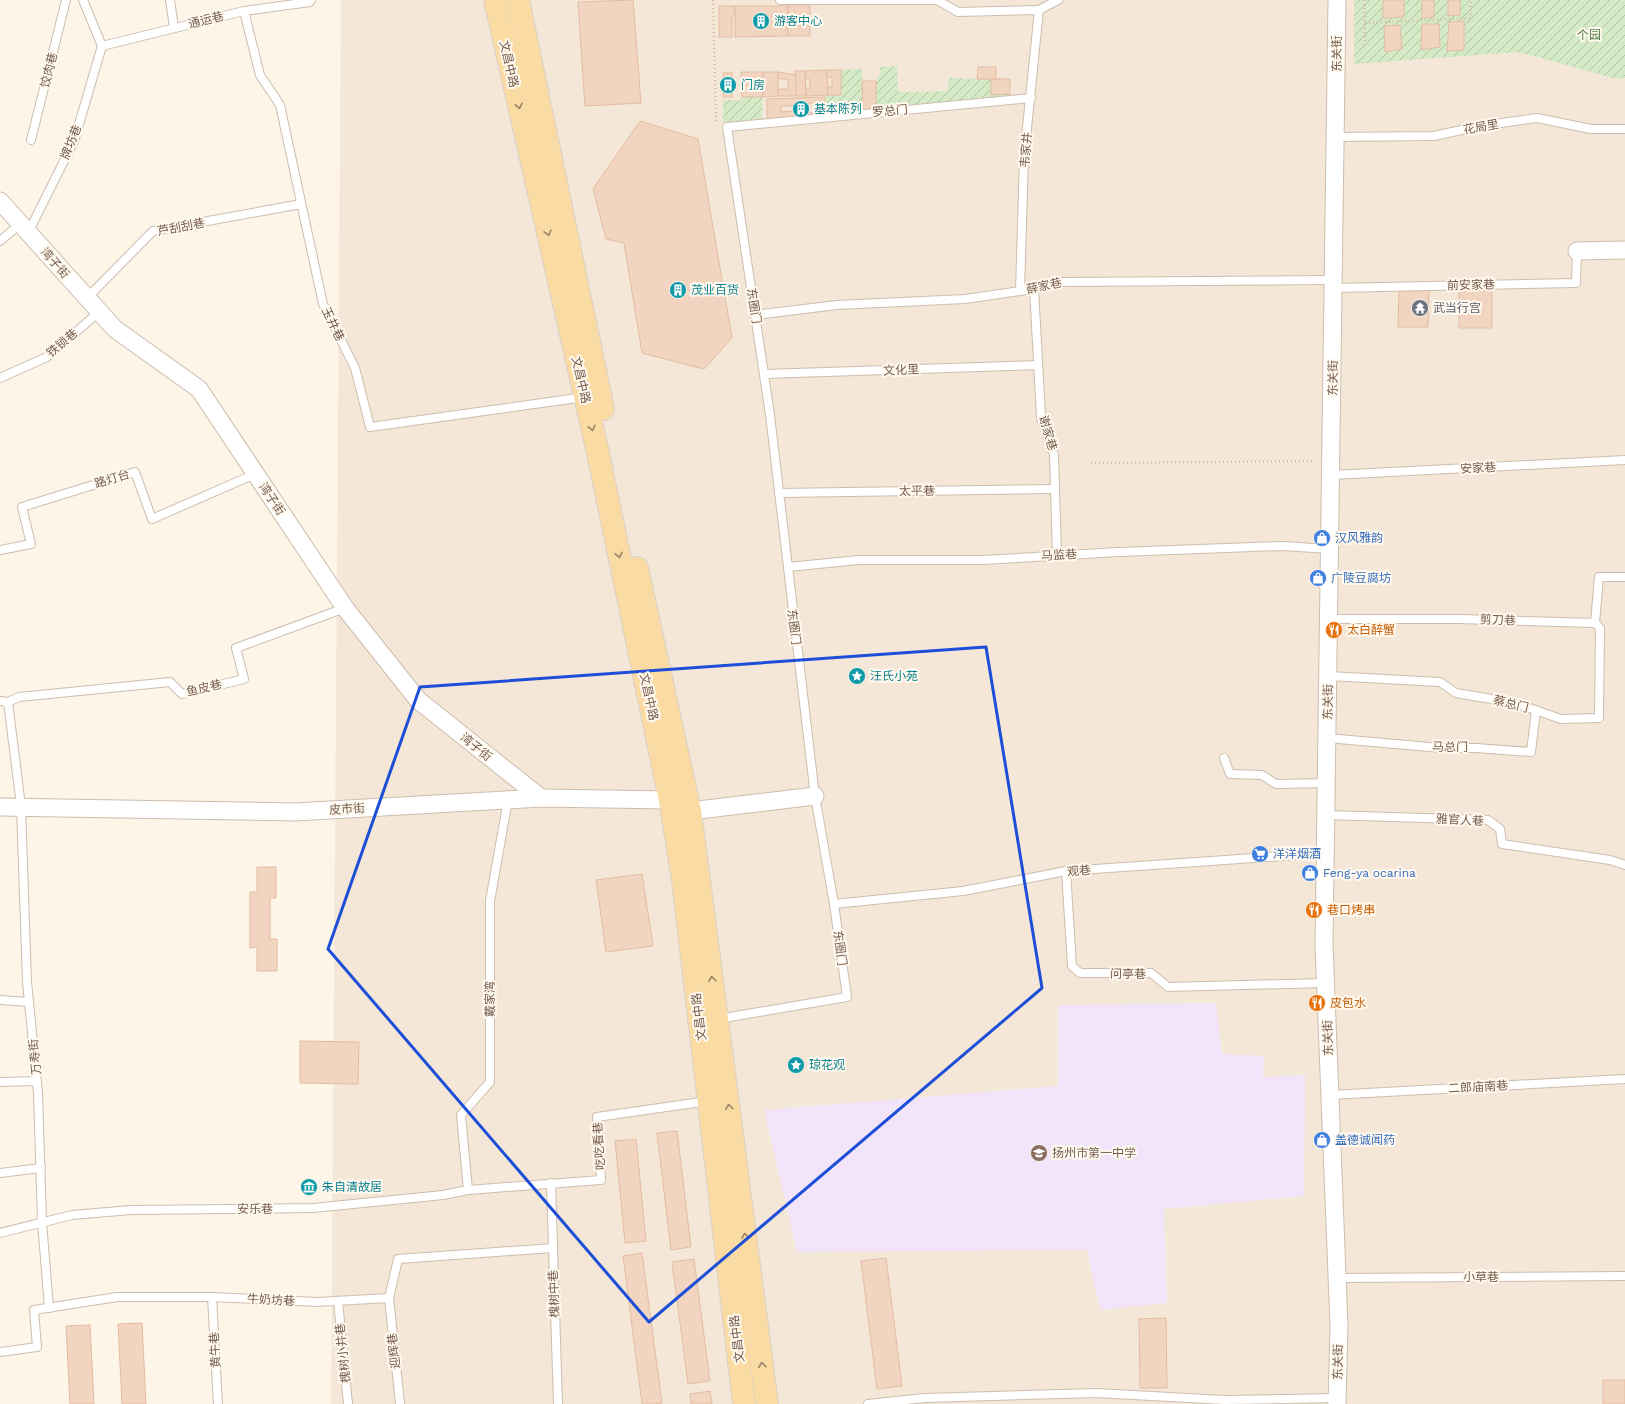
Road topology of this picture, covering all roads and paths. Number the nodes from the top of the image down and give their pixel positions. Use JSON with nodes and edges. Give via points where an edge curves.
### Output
{"nodes":[{"id":1,"x":66,"y":0,"type":"edge"},
{"id":2,"x":83,"y":0,"type":"edge"},
{"id":3,"x":170,"y":0,"type":"edge"},
{"id":4,"x":311,"y":0,"type":"edge"},
{"id":5,"x":495,"y":0,"type":"edge"},
{"id":6,"x":518,"y":0,"type":"edge"},
{"id":7,"x":713,"y":0,"type":"edge"},
{"id":8,"x":780,"y":0,"type":"edge"},
{"id":9,"x":1058,"y":0,"type":"edge"},
{"id":10,"x":1337,"y":0,"type":"edge"},
{"id":11,"x":1364,"y":0,"type":"edge"},
{"id":12,"x":1471,"y":0,"type":"edge"},
{"id":13,"x":1039,"y":10,"type":"junction"},
{"id":14,"x":244,"y":11,"type":"junction"},
{"id":15,"x":1365,"y":24,"type":"junction"},
{"id":16,"x":174,"y":28,"type":"junction"},
{"id":17,"x":102,"y":46,"type":"junction"},
{"id":18,"x":1365,"y":46,"type":"dead end"},
{"id":19,"x":1031,"y":98,"type":"junction"},
{"id":20,"x":727,"y":127,"type":"junction"},
{"id":21,"x":1625,"y":129,"type":"edge"},
{"id":22,"x":1336,"y":137,"type":"junction"},
{"id":23,"x":31,"y":140,"type":"dead end"},
{"id":24,"x":0,"y":201,"type":"edge"},
{"id":25,"x":301,"y":204,"type":"junction"},
{"id":26,"x":24,"y":229,"type":"junction"},
{"id":27,"x":0,"y":241,"type":"edge"},
{"id":28,"x":1625,"y":250,"type":"edge"},
{"id":29,"x":1577,"y":251,"type":"joint"},
{"id":30,"x":1334,"y":284,"type":"junction"},
{"id":31,"x":1034,"y":288,"type":"junction"},
{"id":32,"x":1020,"y":292,"type":"junction"},
{"id":33,"x":87,"y":298,"type":"junction"},
{"id":34,"x":99,"y":312,"type":"junction"},
{"id":35,"x":756,"y":314,"type":"junction"},
{"id":36,"x":1038,"y":365,"type":"junction"},
{"id":37,"x":764,"y":374,"type":"junction"},
{"id":38,"x":0,"y":378,"type":"edge"},
{"id":39,"x":585,"y":397,"type":"junction"},
{"id":40,"x":1625,"y":460,"type":"edge"},
{"id":41,"x":1091,"y":464,"type":"dead end"},
{"id":42,"x":1332,"y":468,"type":"junction"},
{"id":43,"x":255,"y":474,"type":"junction"},
{"id":44,"x":1055,"y":489,"type":"junction"},
{"id":45,"x":779,"y":493,"type":"junction"},
{"id":46,"x":1330,"y":549,"type":"junction"},
{"id":47,"x":0,"y":550,"type":"edge"},
{"id":48,"x":1057,"y":555,"type":"junction"},
{"id":49,"x":788,"y":567,"type":"junction"},
{"id":50,"x":1625,"y":577,"type":"edge"},
{"id":51,"x":345,"y":608,"type":"junction"},
{"id":52,"x":1330,"y":619,"type":"junction"},
{"id":53,"x":1595,"y":623,"type":"junction"},
{"id":54,"x":1329,"y":676,"type":"junction"},
{"id":55,"x":4,"y":702,"type":"edge"},
{"id":56,"x":1536,"y":710,"type":"junction"},
{"id":57,"x":1328,"y":738,"type":"junction"},
{"id":58,"x":1224,"y":758,"type":"dead end"},
{"id":59,"x":1327,"y":783,"type":"junction"},
{"id":60,"x":815,"y":796,"type":"junction"},
{"id":61,"x":541,"y":798,"type":"junction"},
{"id":62,"x":508,"y":800,"type":"junction"},
{"id":63,"x":670,"y":800,"type":"junction"},
{"id":64,"x":21,"y":806,"type":"junction"},
{"id":65,"x":0,"y":807,"type":"edge"},
{"id":66,"x":690,"y":811,"type":"junction"},
{"id":67,"x":1326,"y":815,"type":"junction"},
{"id":68,"x":1326,"y":853,"type":"junction"},
{"id":69,"x":1625,"y":865,"type":"edge"},
{"id":70,"x":1066,"y":871,"type":"junction"},
{"id":71,"x":834,"y":904,"type":"junction"},
{"id":72,"x":1325,"y":983,"type":"junction"},
{"id":73,"x":0,"y":1000,"type":"edge"},
{"id":74,"x":29,"y":1002,"type":"junction"},
{"id":75,"x":717,"y":1019,"type":"junction"},
{"id":76,"x":1625,"y":1080,"type":"edge"},
{"id":77,"x":37,"y":1081,"type":"junction"},
{"id":78,"x":0,"y":1082,"type":"edge"},
{"id":79,"x":1330,"y":1095,"type":"junction"},
{"id":80,"x":709,"y":1101,"type":"junction"},
{"id":81,"x":41,"y":1168,"type":"junction"},
{"id":82,"x":0,"y":1173,"type":"edge"},
{"id":83,"x":551,"y":1183,"type":"junction"},
{"id":84,"x":468,"y":1190,"type":"junction"},
{"id":85,"x":42,"y":1222,"type":"junction"},
{"id":86,"x":0,"y":1233,"type":"edge"},
{"id":87,"x":553,"y":1248,"type":"junction"},
{"id":88,"x":1625,"y":1276,"type":"edge"},
{"id":89,"x":1338,"y":1278,"type":"junction"},
{"id":90,"x":212,"y":1297,"type":"junction"},
{"id":91,"x":389,"y":1298,"type":"junction"},
{"id":92,"x":338,"y":1301,"type":"junction"},
{"id":93,"x":49,"y":1308,"type":"junction"},
{"id":94,"x":0,"y":1352,"type":"edge"},
{"id":95,"x":1337,"y":1401,"type":"edge"},
{"id":96,"x":218,"y":1404,"type":"edge"},
{"id":97,"x":348,"y":1404,"type":"edge"},
{"id":98,"x":400,"y":1404,"type":"edge"},
{"id":99,"x":558,"y":1404,"type":"edge"},
{"id":100,"x":744,"y":1404,"type":"edge"},
{"id":101,"x":767,"y":1404,"type":"edge"},
{"id":102,"x":868,"y":1404,"type":"edge"}],
"edges":[{"from":1,"to":23,"type":"lane","name":"饺肉巷"},
{"from":2,"to":17,"type":"lane"},
{"from":3,"to":16,"type":"lane"},
{"from":4,"to":14,"type":"lane","name":"通运巷"},
{"from":5,"to":39,"type":"main road","name":"文昌中路","one_way":true},
{"from":6,"to":66,"type":"main road","name":"文昌中路","via":[[611,450]]},
{"from":7,"to":20,"type":"path","via":[[716,120]]},
{"from":8,"to":13,"type":"lane","via":[[937,0],[958,12]]},
{"from":9,"to":13,"type":"lane"},
{"from":10,"to":22,"type":"street","name":"东关街"},
{"from":11,"to":15,"type":"path"},
{"from":12,"to":15,"type":"path","via":[[1470,18]]},
{"from":13,"to":19,"type":"lane","name":"韦家井"},
{"from":14,"to":16,"type":"lane","name":"通运巷"},
{"from":14,"to":25,"type":"lane","name":"玉井巷","via":[[260,75],[280,105]]},
{"from":15,"to":18,"type":"path"},
{"from":16,"to":17,"type":"lane","name":"通运巷"},
{"from":17,"to":26,"type":"lane","name":"牌坊巷","via":[[74,141]]},
{"from":19,"to":20,"type":"lane","name":"罗总门"},
{"from":19,"to":32,"type":"lane","name":"韦家井","via":[[1024,156]]},
{"from":20,"to":35,"type":"lane","name":"东圈门"},
{"from":21,"to":22,"type":"lane","name":"花局里","via":[[1591,129],[1537,118],[1434,136]]},
{"from":22,"to":30,"type":"street","name":"东关街"},
{"from":24,"to":26,"type":"street","name":"湾子街"},
{"from":25,"to":33,"type":"lane","name":"芦刮刮巷","via":[[153,231]]},
{"from":25,"to":39,"type":"lane","name":"玉井巷","via":[[323,304],[355,368],[370,427]]},
{"from":26,"to":27,"type":"lane"},
{"from":26,"to":33,"type":"street","name":"湾子街"},
{"from":28,"to":29,"type":"street"},
{"from":29,"to":30,"type":"lane","name":"前安家巷","via":[[1576,283]]},
{"from":30,"to":31,"type":"lane","name":"薛家巷","via":[[1062,282]]},
{"from":30,"to":42,"type":"street","name":"东关街"},
{"from":31,"to":32,"type":"lane","name":"薛家巷"},
{"from":31,"to":36,"type":"lane","name":"谢家巷"},
{"from":32,"to":35,"type":"lane","name":"薛家巷","via":[[966,299],[837,305]]},
{"from":33,"to":34,"type":"street","name":"湾子街"},
{"from":34,"to":38,"type":"lane","name":"铁锁巷","via":[[47,357]]},
{"from":34,"to":43,"type":"street","name":"湾子街","via":[[115,329],[199,389]]},
{"from":35,"to":37,"type":"lane","name":"东圈门"},
{"from":36,"to":37,"type":"lane","name":"文化里"},
{"from":36,"to":44,"type":"lane","name":"谢家巷","via":[[1041,417],[1054,455]]},
{"from":37,"to":45,"type":"lane","name":"东圈门"},
{"from":39,"to":63,"type":"main road","name":"文昌中路","one_way":true},
{"from":40,"to":42,"type":"lane","name":"安家巷"},
{"from":41,"to":42,"type":"path"},
{"from":42,"to":46,"type":"street","name":"东关街"},
{"from":43,"to":47,"type":"lane","name":"路灯台","via":[[152,519],[135,472],[22,507],[31,544]]},
{"from":43,"to":51,"type":"street","name":"湾子街"},
{"from":44,"to":45,"type":"lane","name":"太平巷"},
{"from":44,"to":48,"type":"lane","name":"谢家巷"},
{"from":45,"to":49,"type":"lane","name":"东圈门"},
{"from":46,"to":48,"type":"lane","name":"马监巷","via":[[1282,546]]},
{"from":46,"to":52,"type":"street","name":"东关街"},
{"from":48,"to":49,"type":"lane","name":"马监巷","via":[[983,560],[859,560]]},
{"from":49,"to":60,"type":"lane","name":"东圈门"},
{"from":50,"to":53,"type":"lane","via":[[1599,577]]},
{"from":51,"to":55,"type":"lane","name":"鱼皮巷","via":[[236,648],[244,679],[182,694],[170,682],[19,697]]},
{"from":51,"to":61,"type":"street","name":"湾子街","via":[[418,700]]},
{"from":52,"to":53,"type":"lane","name":"剪刀巷"},
{"from":52,"to":54,"type":"street","name":"东关街"},
{"from":53,"to":56,"type":"lane","name":"蔡总门","via":[[1600,628],[1599,718],[1561,719]]},
{"from":54,"to":56,"type":"lane","name":"蔡总门","via":[[1440,682],[1456,693]]},
{"from":54,"to":57,"type":"street","name":"东关街"},
{"from":55,"to":64,"type":"lane","name":"万寿街"},
{"from":56,"to":57,"type":"lane","name":"马总门","via":[[1531,752],[1441,748]]},
{"from":57,"to":59,"type":"street","name":"东关街"},
{"from":58,"to":59,"type":"lane","via":[[1230,774],[1262,774],[1276,784]]},
{"from":59,"to":67,"type":"street","name":"东关街"},
{"from":60,"to":66,"type":"street"},
{"from":60,"to":71,"type":"lane","name":"东圈门"},
{"from":61,"to":62,"type":"street","name":"皮市街"},
{"from":61,"to":63,"type":"street","name":"皮市街"},
{"from":62,"to":64,"type":"street","name":"皮市街","via":[[295,812]]},
{"from":62,"to":84,"type":"lane","name":"戴家湾","via":[[490,901],[490,1082],[462,1115]]},
{"from":63,"to":66,"type":"street","name":"皮市街"},
{"from":63,"to":80,"type":"main road","name":"文昌中路","via":[[683,880]]},
{"from":64,"to":65,"type":"street","name":"皮市街"},
{"from":64,"to":74,"type":"lane","name":"万寿街"},
{"from":75,"to":66,"type":"main road","name":"文昌中路","one_way":true},
{"from":67,"to":68,"type":"street","name":"东关街"},
{"from":67,"to":69,"type":"lane","name":"雅官人巷","via":[[1488,820],[1500,829],[1502,844],[1610,860]]},
{"from":68,"to":70,"type":"lane","name":"观巷"},
{"from":68,"to":72,"type":"street","name":"东关街"},
{"from":70,"to":71,"type":"lane","name":"观巷","via":[[963,891]]},
{"from":70,"to":72,"type":"lane","name":"问亭巷","via":[[1072,966],[1080,973],[1151,973],[1168,987]]},
{"from":71,"to":75,"type":"lane","name":"东圈门","via":[[847,997]]},
{"from":72,"to":79,"type":"street","name":"东关街"},
{"from":73,"to":74,"type":"lane"},
{"from":74,"to":77,"type":"lane","name":"万寿街"},
{"from":101,"to":75,"type":"main road","name":"文昌中路","one_way":true},
{"from":76,"to":79,"type":"lane","name":"二郎庙南巷"},
{"from":77,"to":78,"type":"lane"},
{"from":77,"to":81,"type":"lane","name":"万寿街"},
{"from":79,"to":89,"type":"street","name":"东关街"},
{"from":80,"to":83,"type":"lane","name":"吃吃看巷","via":[[597,1116],[601,1180]]},
{"from":80,"to":100,"type":"main road","name":"文昌中路"},
{"from":81,"to":82,"type":"lane"},
{"from":81,"to":85,"type":"lane","name":"万寿街"},
{"from":83,"to":84,"type":"lane","name":"吃吃看巷"},
{"from":83,"to":87,"type":"lane","name":"槐树中巷"},
{"from":84,"to":85,"type":"lane","name":"安乐巷","via":[[443,1195],[313,1208],[131,1210],[72,1215]]},
{"from":85,"to":86,"type":"lane","name":"安乐巷"},
{"from":85,"to":93,"type":"lane","name":"万寿街"},
{"from":87,"to":91,"type":"lane","via":[[398,1259]]},
{"from":87,"to":99,"type":"lane","name":"槐树中巷"},
{"from":88,"to":89,"type":"lane","name":"小草巷"},
{"from":89,"to":95,"type":"street","name":"东关街"},
{"from":90,"to":92,"type":"lane","name":"牛奶坊巷"},
{"from":90,"to":93,"type":"lane","name":"牛奶坊巷","via":[[117,1298]]},
{"from":90,"to":96,"type":"lane","name":"黄牛巷"},
{"from":91,"to":92,"type":"lane","name":"牛奶坊巷"},
{"from":91,"to":98,"type":"lane","name":"迎辉巷"},
{"from":92,"to":97,"type":"lane","name":"槐树小井巷"},
{"from":93,"to":94,"type":"lane","name":"牛奶坊巷","via":[[34,1310],[37,1347]]},
{"from":95,"to":102,"type":"lane","via":[[1225,1400],[1096,1393],[924,1398]]}]}
